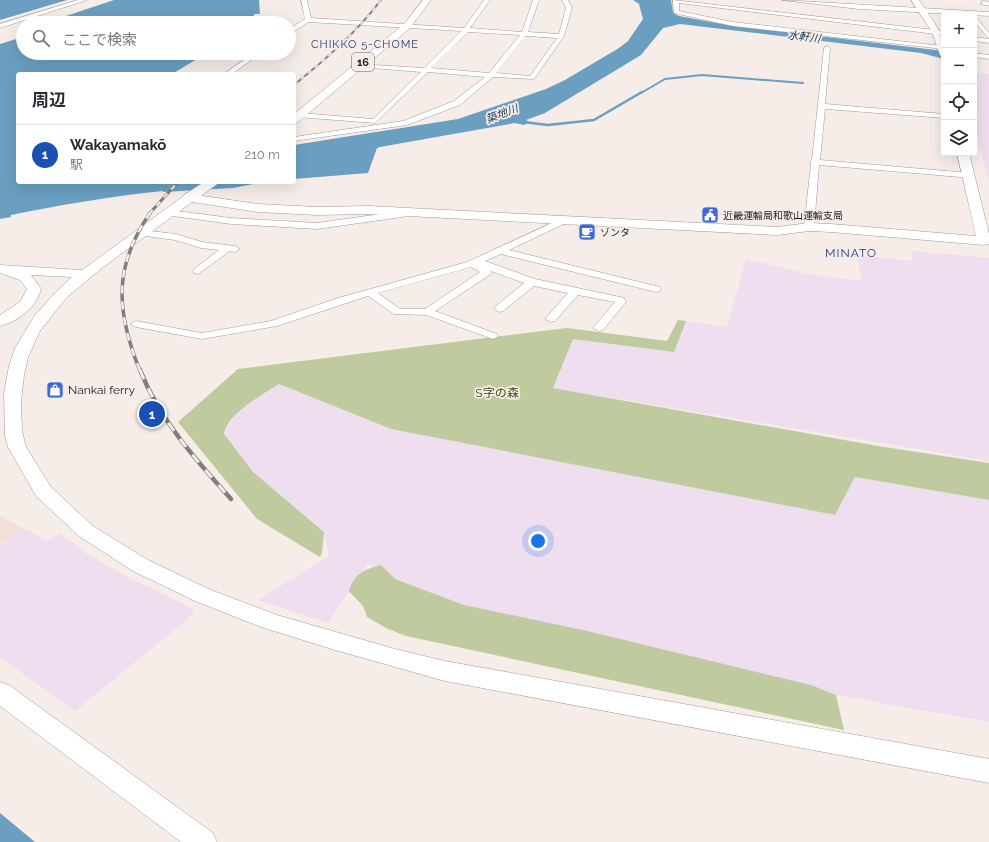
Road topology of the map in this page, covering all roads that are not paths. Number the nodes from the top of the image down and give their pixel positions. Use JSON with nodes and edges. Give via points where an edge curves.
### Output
{"nodes":[{"id":1,"x":84,"y":0,"type":"edge"},
{"id":2,"x":304,"y":0,"type":"edge"},
{"id":3,"x":427,"y":0,"type":"edge"},
{"id":4,"x":487,"y":0,"type":"edge"},
{"id":5,"x":536,"y":0,"type":"edge"},
{"id":6,"x":565,"y":0,"type":"edge"},
{"id":7,"x":676,"y":0,"type":"edge"},
{"id":8,"x":856,"y":0,"type":"edge"},
{"id":9,"x":915,"y":0,"type":"edge"},
{"id":10,"x":786,"y":1,"type":"edge"},
{"id":11,"x":966,"y":6,"type":"dead end"},
{"id":12,"x":726,"y":7,"type":"junction"},
{"id":13,"x":777,"y":8,"type":"dead end"},
{"id":14,"x":921,"y":9,"type":"junction"},
{"id":15,"x":771,"y":12,"type":"junction"},
{"id":16,"x":952,"y":12,"type":"edge"},
{"id":17,"x":970,"y":12,"type":"edge"},
{"id":18,"x":977,"y":14,"type":"edge"},
{"id":19,"x":989,"y":14,"type":"edge"},
{"id":20,"x":863,"y":15,"type":"junction"},
{"id":21,"x":32,"y":16,"type":"edge"},
{"id":22,"x":705,"y":19,"type":"junction"},
{"id":23,"x":308,"y":20,"type":"junction"},
{"id":24,"x":16,"y":21,"type":"edge"},
{"id":25,"x":977,"y":21,"type":"edge"},
{"id":26,"x":748,"y":25,"type":"junction"},
{"id":27,"x":0,"y":26,"type":"edge"},
{"id":28,"x":407,"y":26,"type":"junction"},
{"id":29,"x":296,"y":28,"type":"edge"},
{"id":30,"x":466,"y":30,"type":"junction"},
{"id":31,"x":940,"y":33,"type":"edge"},
{"id":32,"x":524,"y":34,"type":"junction"},
{"id":33,"x":561,"y":36,"type":"junction"},
{"id":34,"x":989,"y":37,"type":"edge"},
{"id":35,"x":977,"y":39,"type":"edge"},
{"id":36,"x":989,"y":41,"type":"edge"},
{"id":37,"x":977,"y":43,"type":"edge"},
{"id":38,"x":989,"y":45,"type":"edge"},
{"id":39,"x":827,"y":48,"type":"dead end"},
{"id":40,"x":943,"y":48,"type":"edge"},
{"id":41,"x":941,"y":50,"type":"edge"},
{"id":42,"x":977,"y":54,"type":"edge"},
{"id":43,"x":988,"y":56,"type":"edge"},
{"id":44,"x":248,"y":60,"type":"edge"},
{"id":45,"x":359,"y":65,"type":"junction"},
{"id":46,"x":426,"y":71,"type":"junction"},
{"id":47,"x":230,"y":72,"type":"edge"},
{"id":48,"x":492,"y":75,"type":"junction"},
{"id":49,"x":821,"y":106,"type":"junction"},
{"id":50,"x":941,"y":116,"type":"edge"},
{"id":51,"x":297,"y":117,"type":"edge"},
{"id":52,"x":377,"y":124,"type":"junction"},
{"id":53,"x":296,"y":139,"type":"edge"},
{"id":54,"x":964,"y":156,"type":"edge"},
{"id":55,"x":814,"y":162,"type":"junction"},
{"id":56,"x":969,"y":176,"type":"junction"},
{"id":57,"x":210,"y":184,"type":"edge"},
{"id":58,"x":194,"y":195,"type":"junction"},
{"id":59,"x":420,"y":212,"type":"junction"},
{"id":60,"x":169,"y":213,"type":"junction"},
{"id":61,"x":565,"y":220,"type":"junction"},
{"id":62,"x":809,"y":227,"type":"junction"},
{"id":63,"x":141,"y":233,"type":"junction"},
{"id":64,"x":501,"y":251,"type":"junction"},
{"id":65,"x":474,"y":263,"type":"junction"},
{"id":66,"x":0,"y":269,"type":"edge"},
{"id":67,"x":198,"y":271,"type":"dead end"},
{"id":68,"x":84,"y":274,"type":"junction"},
{"id":69,"x":532,"y":282,"type":"junction"},
{"id":70,"x":656,"y":289,"type":"dead end"},
{"id":71,"x":575,"y":291,"type":"junction"},
{"id":72,"x":369,"y":292,"type":"junction"},
{"id":73,"x":499,"y":309,"type":"dead end"},
{"id":74,"x":427,"y":312,"type":"junction"},
{"id":75,"x":551,"y":319,"type":"dead end"},
{"id":76,"x":0,"y":321,"type":"edge"},
{"id":77,"x":136,"y":324,"type":"dead end"},
{"id":78,"x":599,"y":328,"type":"dead end"},
{"id":79,"x":493,"y":336,"type":"dead end"},
{"id":80,"x":6,"y":392,"type":"edge"},
{"id":81,"x":0,"y":692,"type":"edge"},
{"id":82,"x":989,"y":771,"type":"edge"},
{"id":83,"x":203,"y":842,"type":"edge"}],
"edges":[{"from":1,"to":21,"type":"street"},
{"from":2,"to":23,"type":"street"},
{"from":3,"to":28,"type":"main road","number":"16"},
{"from":4,"to":30,"type":"street"},
{"from":5,"to":32,"type":"street"},
{"from":6,"to":33,"type":"street","via":[[569,8]]},
{"from":7,"to":12,"type":"street"},
{"from":7,"to":22,"type":"street","via":[[676,12]]},
{"from":8,"to":20,"type":"street"},
{"from":9,"to":14,"type":"street"},
{"from":10,"to":20,"type":"street"},
{"from":11,"to":17,"type":"street"},
{"from":12,"to":15,"type":"street"},
{"from":12,"to":22,"type":"street"},
{"from":13,"to":15,"type":"street"},
{"from":14,"to":16,"type":"street"},
{"from":14,"to":20,"type":"street"},
{"from":14,"to":31,"type":"street"},
{"from":15,"to":20,"type":"street"},
{"from":15,"to":26,"type":"street"},
{"from":18,"to":19,"type":"street"},
{"from":20,"to":31,"type":"street"},
{"from":22,"to":26,"type":"street"},
{"from":23,"to":28,"type":"street"},
{"from":23,"to":29,"type":"street"},
{"from":24,"to":27,"type":"street"},
{"from":25,"to":34,"type":"street"},
{"from":26,"to":41,"type":"street"},
{"from":28,"to":30,"type":"street"},
{"from":28,"to":45,"type":"main road","number":"16"},
{"from":30,"to":32,"type":"street"},
{"from":30,"to":46,"type":"street"},
{"from":31,"to":40,"type":"street"},
{"from":32,"to":33,"type":"street"},
{"from":32,"to":48,"type":"street"},
{"from":33,"to":48,"type":"street","via":[[534,77]]},
{"from":35,"to":36,"type":"street"},
{"from":37,"to":38,"type":"street"},
{"from":39,"to":49,"type":"street"},
{"from":42,"to":43,"type":"street"},
{"from":44,"to":47,"type":"street"},
{"from":45,"to":46,"type":"street"},
{"from":45,"to":51,"type":"main road","number":"16"},
{"from":46,"to":48,"type":"street"},
{"from":46,"to":52,"type":"street"},
{"from":48,"to":52,"type":"street","via":[[457,103],[404,123]]},
{"from":49,"to":50,"type":"street"},
{"from":49,"to":55,"type":"street"},
{"from":51,"to":52,"type":"street"},
{"from":52,"to":53,"type":"street"},
{"from":54,"to":56,"type":"street"},
{"from":55,"to":56,"type":"street"},
{"from":55,"to":62,"type":"street"},
{"from":56,"to":62,"type":"street","via":[[984,240]]},
{"from":57,"to":58,"type":"main road"},
{"from":58,"to":59,"type":"street","via":[[258,208]]},
{"from":58,"to":60,"type":"street"},
{"from":59,"to":60,"type":"street","via":[[317,226],[231,221]]},
{"from":59,"to":61,"type":"street"},
{"from":60,"to":63,"type":"street"},
{"from":61,"to":62,"type":"street","via":[[777,231]]},
{"from":61,"to":64,"type":"street"},
{"from":63,"to":67,"type":"street","via":[[176,237],[201,245],[231,249]]},
{"from":63,"to":68,"type":"street"},
{"from":64,"to":65,"type":"street"},
{"from":64,"to":70,"type":"street"},
{"from":65,"to":69,"type":"street"},
{"from":65,"to":72,"type":"street"},
{"from":65,"to":74,"type":"street","via":[[486,272]]},
{"from":66,"to":68,"type":"street"},
{"from":66,"to":76,"type":"street","via":[[23,276],[29,280],[34,290],[23,308]]},
{"from":68,"to":80,"type":"street","via":[[55,301],[32,331]]},
{"from":69,"to":71,"type":"street"},
{"from":69,"to":73,"type":"street"},
{"from":71,"to":75,"type":"street"},
{"from":71,"to":78,"type":"street","via":[[621,302]]},
{"from":72,"to":74,"type":"street","via":[[398,312]]},
{"from":72,"to":77,"type":"street","via":[[273,324],[208,336]]},
{"from":74,"to":79,"type":"street"},
{"from":80,"to":82,"type":"street","via":[[17,447],[34,480],[62,512],[90,535],[123,556],[236,608],[332,641],[445,671]]},
{"from":81,"to":83,"type":"street"}]}
